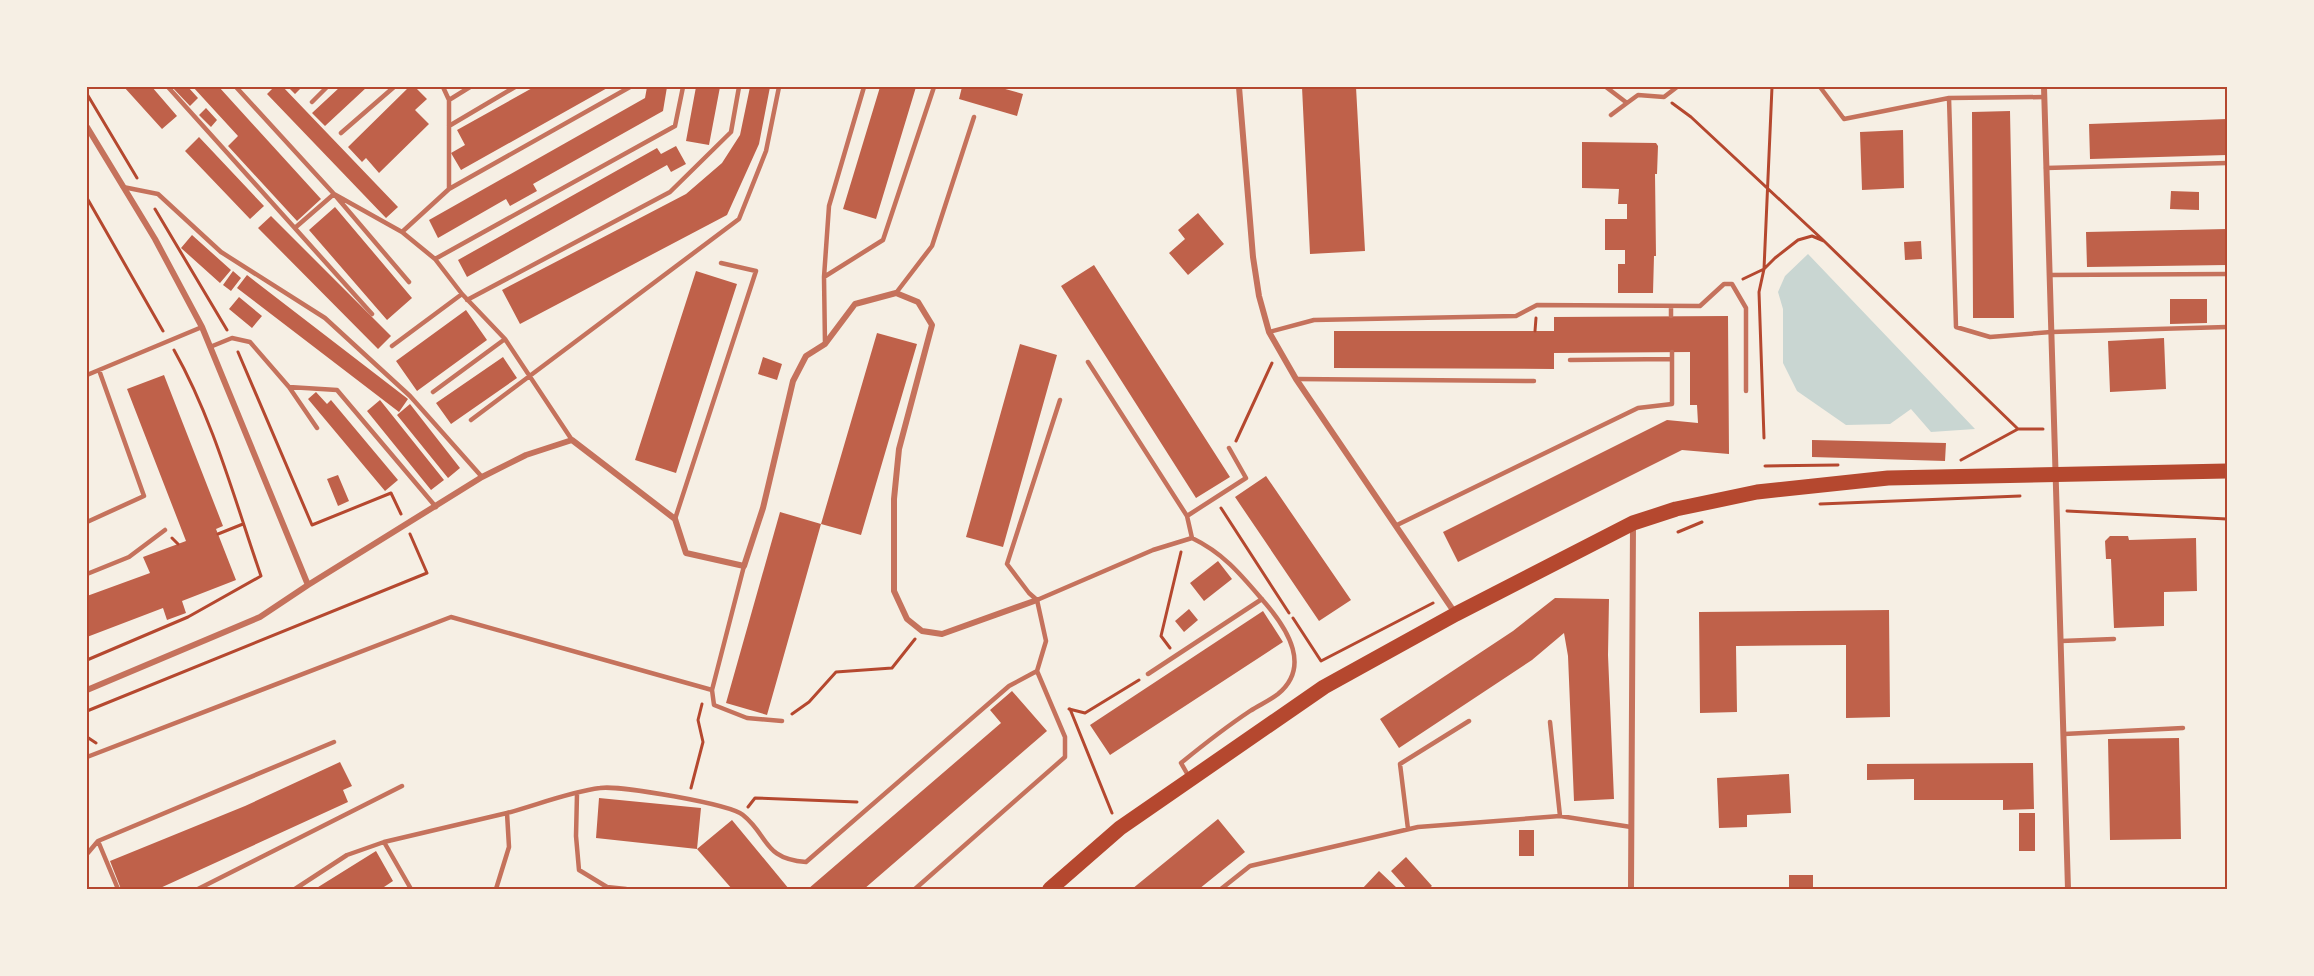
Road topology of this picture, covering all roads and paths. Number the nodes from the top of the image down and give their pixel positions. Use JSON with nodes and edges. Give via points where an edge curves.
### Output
{"nodes":[{"id":1,"x":168,"y":87,"type":"edge"},
{"id":2,"x":236,"y":87,"type":"edge"},
{"id":3,"x":327,"y":87,"type":"edge"},
{"id":4,"x":394,"y":87,"type":"edge"},
{"id":5,"x":443,"y":87,"type":"edge"},
{"id":6,"x":470,"y":87,"type":"edge"},
{"id":7,"x":515,"y":87,"type":"edge"},
{"id":8,"x":630,"y":87,"type":"edge"},
{"id":9,"x":683,"y":87,"type":"edge"},
{"id":10,"x":739,"y":87,"type":"edge"},
{"id":11,"x":779,"y":87,"type":"edge"},
{"id":12,"x":864,"y":87,"type":"edge"},
{"id":13,"x":934,"y":87,"type":"edge"},
{"id":14,"x":1239,"y":87,"type":"edge"},
{"id":15,"x":1605,"y":87,"type":"edge"},
{"id":16,"x":1772,"y":87,"type":"edge"},
{"id":17,"x":1820,"y":87,"type":"edge"},
{"id":18,"x":2044,"y":87,"type":"edge"},
{"id":19,"x":1674,"y":88,"type":"edge"},
{"id":20,"x":87,"y":94,"type":"edge"},
{"id":21,"x":1664,"y":97,"type":"junction"},
{"id":22,"x":2044,"y":97,"type":"junction"},
{"id":23,"x":1949,"y":98,"type":"junction"},
{"id":24,"x":449,"y":100,"type":"junction"},
{"id":25,"x":312,"y":102,"type":"dead end"},
{"id":26,"x":1626,"y":103,"type":"junction"},
{"id":27,"x":1611,"y":115,"type":"dead end"},
{"id":28,"x":974,"y":117,"type":"dead end"},
{"id":29,"x":449,"y":126,"type":"junction"},
{"id":30,"x":87,"y":127,"type":"edge"},
{"id":31,"x":342,"y":133,"type":"dead end"},
{"id":32,"x":2227,"y":163,"type":"edge"},
{"id":33,"x":2046,"y":168,"type":"junction"},
{"id":34,"x":123,"y":187,"type":"junction"},
{"id":35,"x":1766,"y":188,"type":"junction"},
{"id":36,"x":449,"y":189,"type":"junction"},
{"id":37,"x":146,"y":193,"type":"junction"},
{"id":38,"x":334,"y":194,"type":"junction"},
{"id":39,"x":87,"y":198,"type":"edge"},
{"id":40,"x":296,"y":227,"type":"junction"},
{"id":41,"x":402,"y":232,"type":"junction"},
{"id":42,"x":1824,"y":241,"type":"junction"},
{"id":43,"x":435,"y":259,"type":"junction"},
{"id":44,"x":721,"y":263,"type":"dead end"},
{"id":45,"x":1764,"y":269,"type":"junction"},
{"id":46,"x":2227,"y":274,"type":"edge"},
{"id":47,"x":2050,"y":275,"type":"junction"},
{"id":48,"x":824,"y":277,"type":"junction"},
{"id":49,"x":409,"y":282,"type":"dead end"},
{"id":50,"x":1732,"y":284,"type":"junction"},
{"id":51,"x":896,"y":293,"type":"junction"},
{"id":52,"x":462,"y":294,"type":"junction"},
{"id":53,"x":467,"y":300,"type":"junction"},
{"id":54,"x":1671,"y":306,"type":"junction"},
{"id":55,"x":372,"y":314,"type":"dead end"},
{"id":56,"x":1671,"y":316,"type":"dead end"},
{"id":57,"x":201,"y":327,"type":"junction"},
{"id":58,"x":2227,"y":327,"type":"edge"},
{"id":59,"x":1269,"y":332,"type":"junction"},
{"id":60,"x":2051,"y":332,"type":"junction"},
{"id":61,"x":232,"y":338,"type":"junction"},
{"id":62,"x":505,"y":339,"type":"junction"},
{"id":63,"x":169,"y":341,"type":"junction"},
{"id":64,"x":825,"y":344,"type":"junction"},
{"id":65,"x":392,"y":346,"type":"dead end"},
{"id":66,"x":210,"y":347,"type":"junction"},
{"id":67,"x":1278,"y":350,"type":"junction"},
{"id":68,"x":1672,"y":352,"type":"dead end"},
{"id":69,"x":1672,"y":359,"type":"junction"},
{"id":70,"x":1570,"y":360,"type":"dead end"},
{"id":71,"x":1088,"y":362,"type":"dead end"},
{"id":72,"x":99,"y":370,"type":"junction"},
{"id":73,"x":87,"y":375,"type":"edge"},
{"id":74,"x":530,"y":376,"type":"junction"},
{"id":75,"x":1296,"y":379,"type":"junction"},
{"id":76,"x":1534,"y":381,"type":"dead end"},
{"id":77,"x":289,"y":387,"type":"junction"},
{"id":78,"x":1746,"y":391,"type":"dead end"},
{"id":79,"x":434,"y":392,"type":"dead end"},
{"id":80,"x":1060,"y":400,"type":"dead end"},
{"id":81,"x":471,"y":420,"type":"dead end"},
{"id":82,"x":317,"y":428,"type":"dead end"},
{"id":83,"x":2054,"y":428,"type":"junction"},
{"id":84,"x":2018,"y":429,"type":"junction"},
{"id":85,"x":1240,"y":436,"type":"dead end"},
{"id":86,"x":1764,"y":438,"type":"dead end"},
{"id":87,"x":572,"y":440,"type":"junction"},
{"id":88,"x":1229,"y":448,"type":"dead end"},
{"id":89,"x":1955,"y":463,"type":"dead end"},
{"id":90,"x":1848,"y":465,"type":"dead end"},
{"id":91,"x":1765,"y":466,"type":"dead end"},
{"id":92,"x":2227,"y":471,"type":"edge"},
{"id":93,"x":2055,"y":473,"type":"junction"},
{"id":94,"x":483,"y":477,"type":"junction"},
{"id":95,"x":2020,"y":496,"type":"dead end"},
{"id":96,"x":1215,"y":498,"type":"junction"},
{"id":97,"x":1810,"y":504,"type":"dead end"},
{"id":98,"x":436,"y":507,"type":"junction"},
{"id":99,"x":2057,"y":511,"type":"junction"},
{"id":100,"x":1187,"y":516,"type":"junction"},
{"id":101,"x":675,"y":519,"type":"junction"},
{"id":102,"x":2227,"y":519,"type":"edge"},
{"id":103,"x":1706,"y":521,"type":"dead end"},
{"id":104,"x":87,"y":522,"type":"edge"},
{"id":105,"x":1633,"y":523,"type":"junction"},
{"id":106,"x":243,"y":524,"type":"junction"},
{"id":107,"x":405,"y":524,"type":"junction"},
{"id":108,"x":1397,"y":525,"type":"junction"},
{"id":109,"x":165,"y":530,"type":"dead end"},
{"id":110,"x":1678,"y":532,"type":"dead end"},
{"id":111,"x":218,"y":534,"type":"dead end"},
{"id":112,"x":1192,"y":538,"type":"junction"},
{"id":113,"x":1181,"y":554,"type":"dead end"},
{"id":114,"x":744,"y":566,"type":"junction"},
{"id":115,"x":87,"y":574,"type":"edge"},
{"id":116,"x":308,"y":585,"type":"junction"},
{"id":117,"x":1445,"y":597,"type":"junction"},
{"id":118,"x":1262,"y":599,"type":"junction"},
{"id":119,"x":1037,"y":600,"type":"junction"},
{"id":120,"x":1456,"y":614,"type":"junction"},
{"id":121,"x":922,"y":631,"type":"junction"},
{"id":122,"x":2114,"y":639,"type":"dead end"},
{"id":123,"x":2061,"y":641,"type":"junction"},
{"id":124,"x":1176,"y":656,"type":"junction"},
{"id":125,"x":87,"y":660,"type":"edge"},
{"id":126,"x":1037,"y":671,"type":"junction"},
{"id":127,"x":1148,"y":674,"type":"joint"},
{"id":128,"x":87,"y":690,"type":"edge"},
{"id":129,"x":712,"y":690,"type":"junction"},
{"id":130,"x":700,"y":710,"type":"dead end"},
{"id":131,"x":87,"y":711,"type":"edge"},
{"id":132,"x":782,"y":721,"type":"joint"},
{"id":133,"x":1469,"y":721,"type":"dead end"},
{"id":134,"x":1550,"y":722,"type":"dead end"},
{"id":135,"x":2183,"y":728,"type":"dead end"},
{"id":136,"x":2064,"y":734,"type":"junction"},
{"id":137,"x":334,"y":742,"type":"dead end"},
{"id":138,"x":87,"y":757,"type":"edge"},
{"id":139,"x":1190,"y":779,"type":"junction"},
{"id":140,"x":402,"y":786,"type":"dead end"},
{"id":141,"x":691,"y":786,"type":"dead end"},
{"id":142,"x":577,"y":794,"type":"junction"},
{"id":143,"x":874,"y":803,"type":"junction"},
{"id":144,"x":507,"y":813,"type":"junction"},
{"id":145,"x":743,"y":814,"type":"junction"},
{"id":146,"x":1560,"y":816,"type":"junction"},
{"id":147,"x":1631,"y":827,"type":"junction"},
{"id":148,"x":1120,"y":828,"type":"junction"},
{"id":149,"x":1408,"y":829,"type":"junction"},
{"id":150,"x":98,"y":841,"type":"junction"},
{"id":151,"x":384,"y":842,"type":"junction"},
{"id":152,"x":87,"y":854,"type":"edge"},
{"id":153,"x":118,"y":889,"type":"edge"},
{"id":154,"x":198,"y":889,"type":"edge"},
{"id":155,"x":295,"y":889,"type":"edge"},
{"id":156,"x":411,"y":889,"type":"edge"},
{"id":157,"x":496,"y":889,"type":"edge"},
{"id":158,"x":626,"y":889,"type":"edge"},
{"id":159,"x":915,"y":889,"type":"edge"},
{"id":160,"x":1050,"y":889,"type":"edge"},
{"id":161,"x":1221,"y":889,"type":"edge"},
{"id":162,"x":1631,"y":889,"type":"edge"},
{"id":163,"x":2068,"y":889,"type":"edge"}],
"edges":[{"from":1,"to":40,"type":"lane"},
{"from":2,"to":38,"type":"lane"},
{"from":3,"to":25,"type":"lane"},
{"from":4,"to":31,"type":"lane"},
{"from":5,"to":24,"type":"lane"},
{"from":6,"to":24,"type":"lane"},
{"from":7,"to":29,"type":"lane"},
{"from":8,"to":36,"type":"lane"},
{"from":9,"to":43,"type":"lane","via":[[675,126]]},
{"from":10,"to":53,"type":"lane","via":[[731,132],[670,192]]},
{"from":11,"to":74,"type":"lane","via":[[766,151],[739,219]]},
{"from":12,"to":48,"type":"lane","via":[[829,206]]},
{"from":13,"to":48,"type":"lane","via":[[883,240]]},
{"from":14,"to":59,"type":"street","via":[[1253,257]]},
{"from":15,"to":26,"type":"lane"},
{"from":16,"to":35,"type":"path"},
{"from":17,"to":23,"type":"lane","via":[[1844,119]]},
{"from":18,"to":22,"type":"street"},
{"from":19,"to":21,"type":"lane"},
{"from":20,"to":37,"type":"path"},
{"from":21,"to":26,"type":"lane","via":[[1638,95]]},
{"from":21,"to":35,"type":"path","via":[[1691,117]]},
{"from":22,"to":23,"type":"lane"},
{"from":22,"to":33,"type":"street"},
{"from":23,"to":60,"type":"lane","via":[[1956,327],[1990,337]]},
{"from":24,"to":29,"type":"lane"},
{"from":26,"to":27,"type":"lane"},
{"from":28,"to":51,"type":"lane","via":[[932,246]]},
{"from":29,"to":36,"type":"lane"},
{"from":30,"to":34,"type":"street"},
{"from":32,"to":33,"type":"lane"},
{"from":33,"to":47,"type":"street"},
{"from":34,"to":37,"type":"lane"},
{"from":34,"to":57,"type":"street"},
{"from":35,"to":42,"type":"path"},
{"from":35,"to":45,"type":"path"},
{"from":36,"to":41,"type":"lane"},
{"from":37,"to":61,"type":"path"},
{"from":37,"to":94,"type":"lane","via":[[158,194],[221,252],[325,318],[410,396]]},
{"from":38,"to":40,"type":"lane"},
{"from":38,"to":41,"type":"lane"},
{"from":38,"to":49,"type":"lane"},
{"from":39,"to":63,"type":"path"},
{"from":40,"to":55,"type":"lane"},
{"from":41,"to":43,"type":"lane"},
{"from":42,"to":45,"type":"path","via":[[1812,236],[1798,240]]},
{"from":42,"to":84,"type":"path"},
{"from":43,"to":52,"type":"lane"},
{"from":44,"to":101,"type":"lane","via":[[756,271]]},
{"from":45,"to":50,"type":"path"},
{"from":45,"to":86,"type":"path","via":[[1759,292]]},
{"from":46,"to":47,"type":"lane"},
{"from":47,"to":60,"type":"street"},
{"from":48,"to":64,"type":"lane"},
{"from":50,"to":54,"type":"lane","via":[[1724,284],[1700,306]]},
{"from":50,"to":78,"type":"lane","via":[[1746,308]]},
{"from":51,"to":64,"type":"street","via":[[855,304]]},
{"from":51,"to":121,"type":"street","via":[[918,302],[932,325],[899,449],[894,499],[894,591],[907,619]]},
{"from":52,"to":53,"type":"lane"},
{"from":52,"to":65,"type":"lane"},
{"from":53,"to":62,"type":"lane"},
{"from":54,"to":56,"type":"lane"},
{"from":54,"to":59,"type":"lane","via":[[1537,305],[1516,316],[1314,320]]},
{"from":57,"to":63,"type":"lane"},
{"from":57,"to":66,"type":"street"},
{"from":58,"to":60,"type":"lane"},
{"from":59,"to":67,"type":"street"},
{"from":60,"to":83,"type":"street"},
{"from":61,"to":66,"type":"lane"},
{"from":61,"to":77,"type":"lane","via":[[250,342]]},
{"from":61,"to":107,"type":"path","via":[[312,525],[391,493]]},
{"from":62,"to":74,"type":"lane"},
{"from":62,"to":79,"type":"lane"},
{"from":63,"to":72,"type":"lane"},
{"from":63,"to":106,"type":"path","via":[[187,373]]},
{"from":64,"to":114,"type":"street","via":[[806,356],[793,381],[763,508]]},
{"from":66,"to":116,"type":"street"},
{"from":67,"to":75,"type":"street"},
{"from":67,"to":85,"type":"path"},
{"from":68,"to":69,"type":"lane"},
{"from":69,"to":70,"type":"lane"},
{"from":69,"to":108,"type":"lane","via":[[1672,404],[1638,408]]},
{"from":71,"to":100,"type":"lane"},
{"from":72,"to":73,"type":"lane"},
{"from":72,"to":104,"type":"lane","via":[[144,496]]},
{"from":74,"to":81,"type":"lane"},
{"from":74,"to":87,"type":"lane"},
{"from":75,"to":76,"type":"lane"},
{"from":75,"to":108,"type":"street"},
{"from":77,"to":82,"type":"lane"},
{"from":77,"to":98,"type":"lane","via":[[337,390]]},
{"from":80,"to":119,"type":"lane","via":[[1007,564]]},
{"from":83,"to":84,"type":"path"},
{"from":83,"to":93,"type":"street"},
{"from":84,"to":89,"type":"path"},
{"from":87,"to":94,"type":"street","via":[[525,455]]},
{"from":87,"to":101,"type":"street"},
{"from":88,"to":96,"type":"lane","via":[[1246,477]]},
{"from":90,"to":91,"type":"path"},
{"from":92,"to":93,"type":"main road"},
{"from":93,"to":99,"type":"street"},
{"from":93,"to":105,"type":"main road","via":[[1888,478],[1757,492],[1676,509]]},
{"from":94,"to":98,"type":"street"},
{"from":95,"to":97,"type":"path"},
{"from":96,"to":100,"type":"lane"},
{"from":96,"to":117,"type":"path","via":[[1321,661]]},
{"from":98,"to":107,"type":"street"},
{"from":99,"to":102,"type":"path"},
{"from":99,"to":123,"type":"street"},
{"from":100,"to":112,"type":"lane"},
{"from":101,"to":114,"type":"street","via":[[686,553]]},
{"from":103,"to":110,"type":"path"},
{"from":105,"to":120,"type":"main road"},
{"from":105,"to":147,"type":"street"},
{"from":106,"to":111,"type":"path"},
{"from":106,"to":125,"type":"path","via":[[261,576],[188,617]]},
{"from":107,"to":116,"type":"street"},
{"from":107,"to":131,"type":"path","via":[[427,573]]},
{"from":108,"to":117,"type":"street"},
{"from":109,"to":115,"type":"lane","via":[[129,557]]},
{"from":112,"to":118,"type":"lane","via":[[1215,549]]},
{"from":112,"to":119,"type":"lane","via":[[1153,550]]},
{"from":113,"to":124,"type":"path","via":[[1161,636]]},
{"from":114,"to":129,"type":"lane"},
{"from":116,"to":128,"type":"street","via":[[260,617]]},
{"from":117,"to":120,"type":"street"},
{"from":118,"to":124,"type":"lane"},
{"from":118,"to":139,"type":"lane","via":[[1290,638],[1296,661],[1292,678],[1278,694],[1181,763]]},
{"from":119,"to":121,"type":"street","via":[[942,634]]},
{"from":119,"to":126,"type":"lane","via":[[1046,641]]},
{"from":120,"to":139,"type":"main road","via":[[1324,687]]},
{"from":121,"to":132,"type":"path","via":[[892,668],[836,672],[809,702]]},
{"from":122,"to":123,"type":"lane"},
{"from":123,"to":136,"type":"street"},
{"from":124,"to":127,"type":"lane"},
{"from":126,"to":143,"type":"lane","via":[[1009,686]]},
{"from":126,"to":159,"type":"lane","via":[[1065,737],[1065,757]]},
{"from":127,"to":148,"type":"path","via":[[1085,713],[1070,709]]},
{"from":129,"to":132,"type":"lane","via":[[714,705],[747,718]]},
{"from":129,"to":138,"type":"lane","via":[[451,616]]},
{"from":130,"to":141,"type":"path","via":[[703,742]]},
{"from":133,"to":149,"type":"lane","via":[[1400,764]]},
{"from":134,"to":146,"type":"lane"},
{"from":135,"to":136,"type":"lane"},
{"from":136,"to":163,"type":"street"},
{"from":137,"to":150,"type":"lane"},
{"from":139,"to":148,"type":"main road"},
{"from":140,"to":154,"type":"lane"},
{"from":142,"to":144,"type":"lane"},
{"from":142,"to":145,"type":"lane","via":[[602,787],[670,795]]},
{"from":142,"to":158,"type":"lane","via":[[579,870],[607,887]]},
{"from":143,"to":145,"type":"path","via":[[755,798]]},
{"from":143,"to":145,"type":"lane","via":[[806,862],[787,861],[765,843]]},
{"from":144,"to":151,"type":"lane"},
{"from":144,"to":157,"type":"lane","via":[[509,847]]},
{"from":146,"to":147,"type":"lane"},
{"from":146,"to":149,"type":"lane"},
{"from":147,"to":162,"type":"street"},
{"from":148,"to":160,"type":"main road"},
{"from":149,"to":161,"type":"lane","via":[[1250,866]]},
{"from":150,"to":152,"type":"lane"},
{"from":150,"to":153,"type":"lane"},
{"from":151,"to":155,"type":"lane","via":[[346,855]]},
{"from":151,"to":156,"type":"lane"}]}
